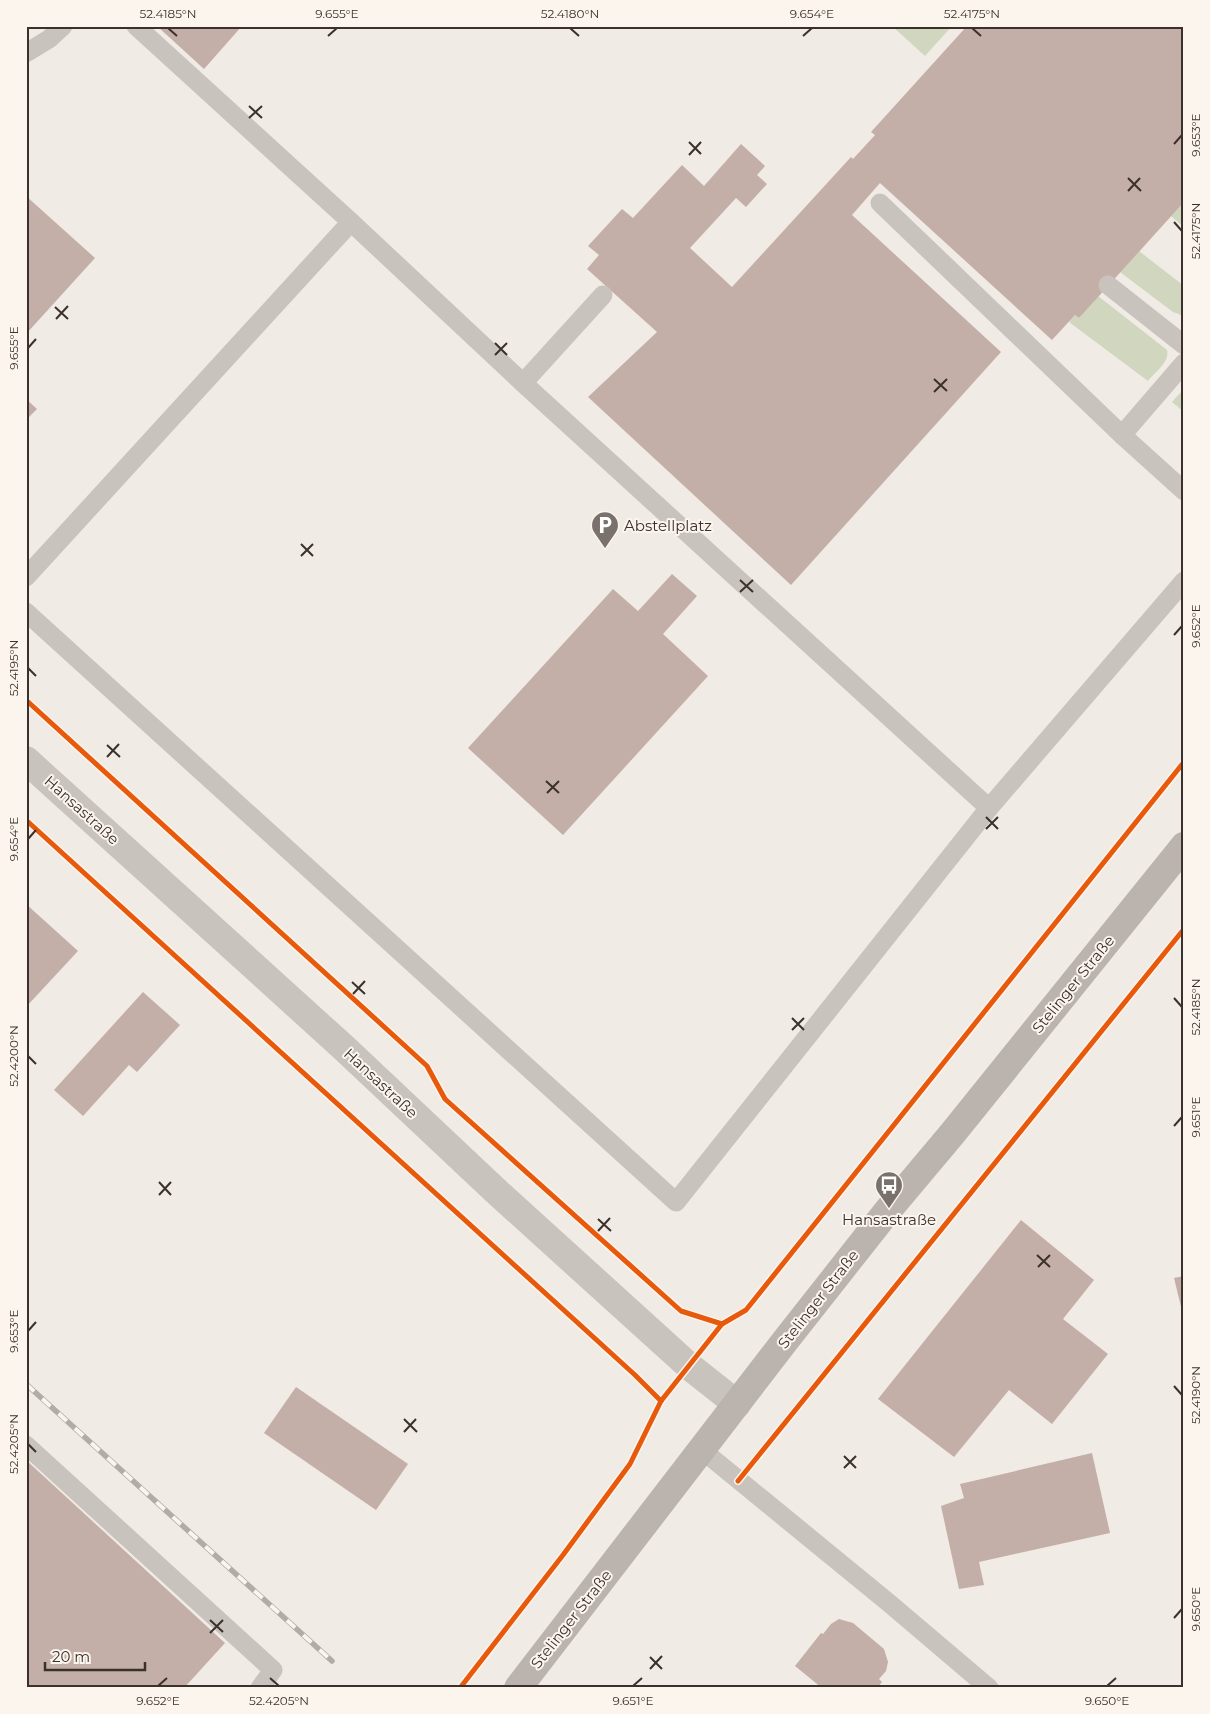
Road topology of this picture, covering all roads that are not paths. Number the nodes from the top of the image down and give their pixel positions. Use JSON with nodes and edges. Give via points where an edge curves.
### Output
{"nodes":[{"id":1,"x":62,"y":26,"type":"edge"},
{"id":2,"x":136,"y":26,"type":"edge"},
{"id":3,"x":26,"y":52,"type":"edge"},
{"id":4,"x":880,"y":202,"type":"dead end"},
{"id":5,"x":350,"y":222,"type":"junction"},
{"id":6,"x":1108,"y":284,"type":"dead end"},
{"id":7,"x":603,"y":296,"type":"dead end"},
{"id":8,"x":1184,"y":345,"type":"edge"},
{"id":9,"x":1184,"y":363,"type":"edge"},
{"id":10,"x":523,"y":383,"type":"junction"},
{"id":11,"x":1122,"y":434,"type":"junction"},
{"id":12,"x":1184,"y":491,"type":"edge"},
{"id":13,"x":26,"y":577,"type":"edge"},
{"id":14,"x":1184,"y":581,"type":"edge"},
{"id":15,"x":26,"y":612,"type":"edge"},
{"id":16,"x":26,"y":760,"type":"edge"},
{"id":17,"x":989,"y":808,"type":"junction"},
{"id":18,"x":1184,"y":846,"type":"edge"},
{"id":19,"x":737,"y":1404,"type":"junction"},
{"id":20,"x":26,"y":1445,"type":"edge"},
{"id":21,"x":702,"y":1450,"type":"junction"},
{"id":22,"x":260,"y":1688,"type":"edge"},
{"id":23,"x":518,"y":1688,"type":"edge"},
{"id":24,"x":989,"y":1688,"type":"edge"}],
"edges":[{"from":1,"to":3,"type":"lane"},
{"from":2,"to":5,"type":"lane"},
{"from":4,"to":11,"type":"lane"},
{"from":5,"to":10,"type":"lane"},
{"from":5,"to":13,"type":"lane"},
{"from":6,"to":8,"type":"lane"},
{"from":7,"to":10,"type":"lane"},
{"from":9,"to":11,"type":"lane"},
{"from":10,"to":17,"type":"lane"},
{"from":11,"to":12,"type":"lane"},
{"from":14,"to":17,"type":"lane"},
{"from":15,"to":17,"type":"lane","via":[[676,1202]]},
{"from":16,"to":19,"type":"street","name":"Hansastraße","via":[[689,1366]]},
{"from":18,"to":19,"type":"main road","name":"Stelinger Straße","via":[[889,1209]]},
{"from":19,"to":21,"type":"main road","name":"Stelinger Straße"},
{"from":20,"to":22,"type":"lane","via":[[273,1670]]},
{"from":21,"to":23,"type":"main road","name":"Stelinger Straße"},
{"from":21,"to":24,"type":"lane"}]}
